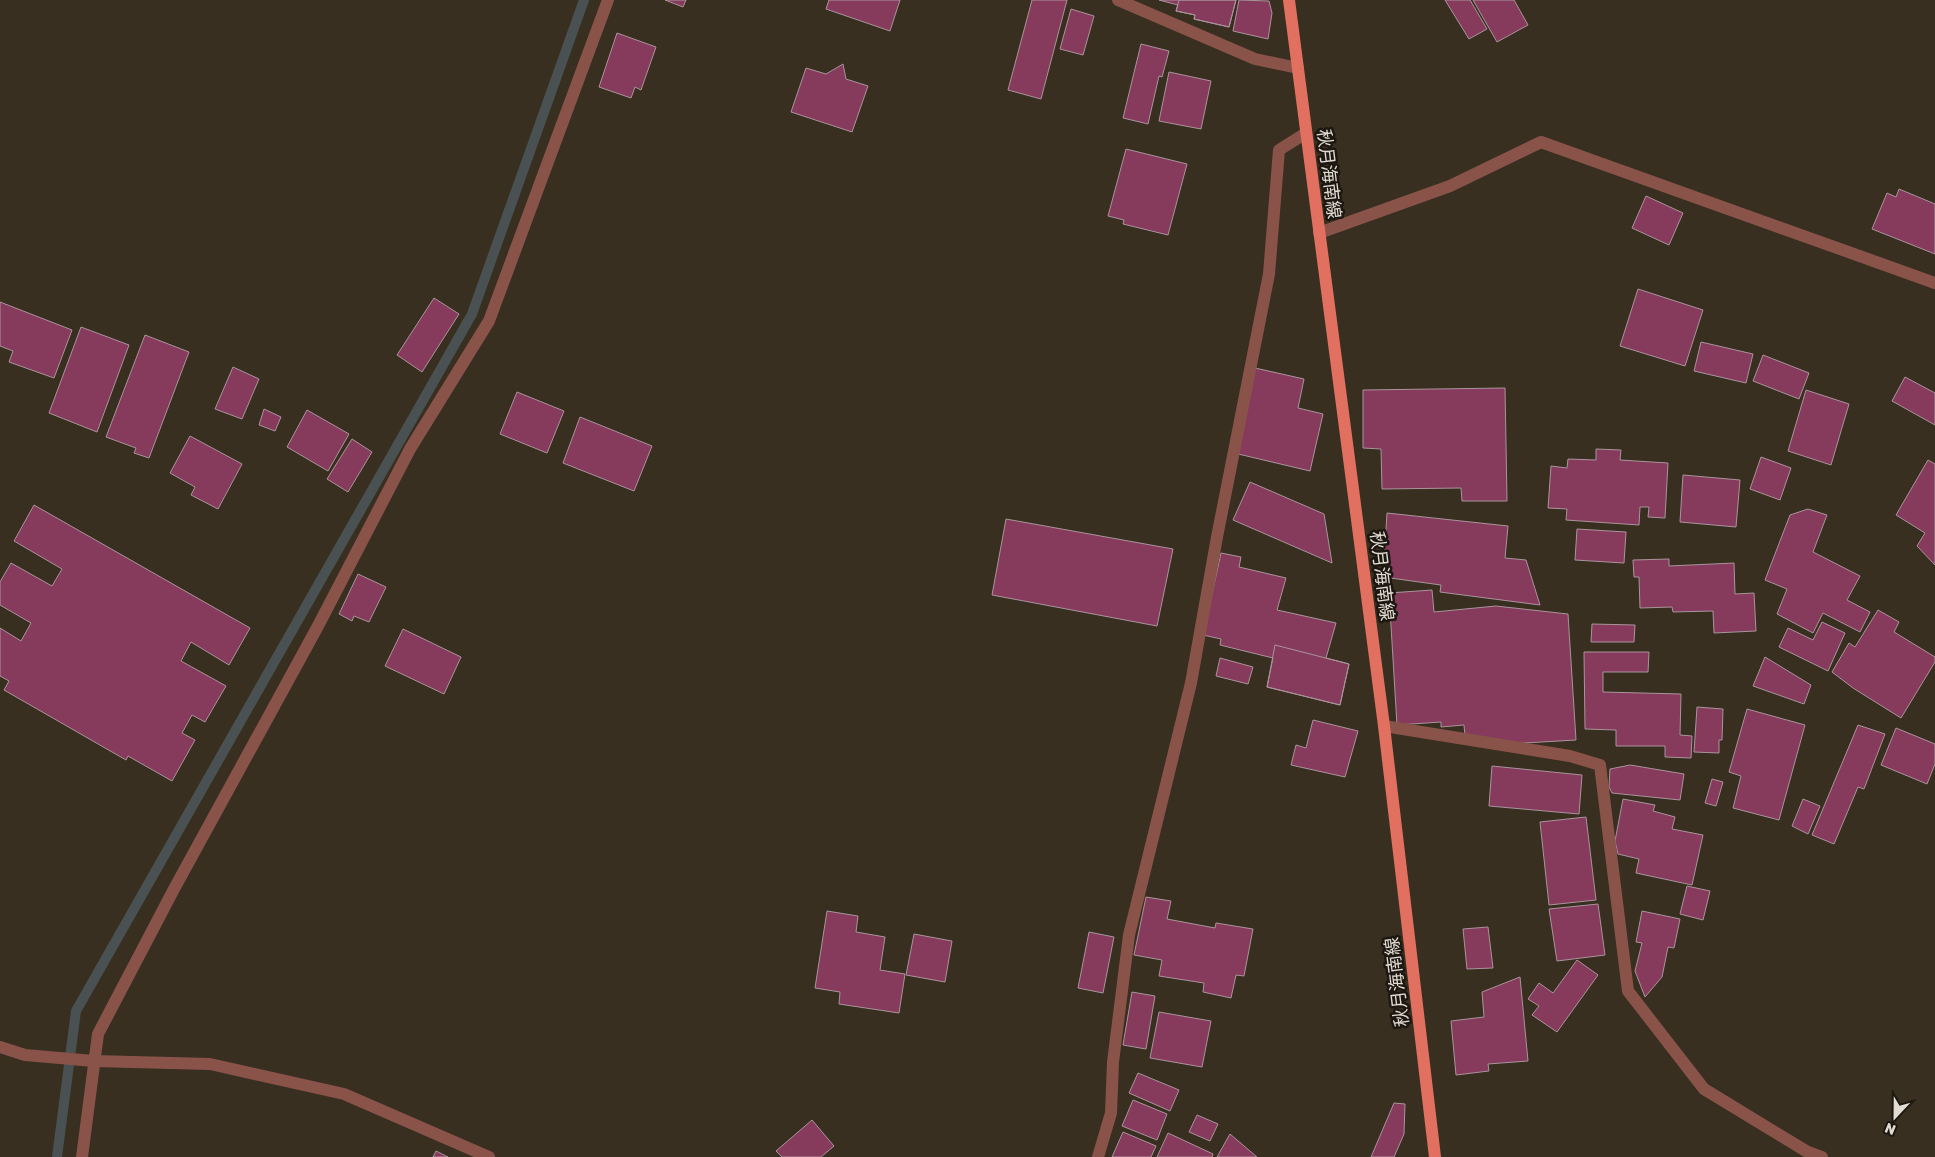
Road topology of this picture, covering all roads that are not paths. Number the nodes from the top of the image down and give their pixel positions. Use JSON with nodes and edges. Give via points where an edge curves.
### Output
{"nodes":[{"id":1,"x":608,"y":0,"type":"edge"},
{"id":2,"x":1118,"y":0,"type":"edge"},
{"id":3,"x":1289,"y":0,"type":"edge"},
{"id":4,"x":1298,"y":68,"type":"junction"},
{"id":5,"x":1306,"y":133,"type":"junction"},
{"id":6,"x":1319,"y":233,"type":"junction"},
{"id":7,"x":1935,"y":283,"type":"edge"},
{"id":8,"x":1384,"y":726,"type":"junction"},
{"id":9,"x":0,"y":1046,"type":"edge"},
{"id":10,"x":94,"y":1061,"type":"junction"},
{"id":11,"x":82,"y":1157,"type":"edge"},
{"id":12,"x":489,"y":1157,"type":"edge"},
{"id":13,"x":1098,"y":1157,"type":"edge"},
{"id":14,"x":1435,"y":1157,"type":"edge"},
{"id":15,"x":1822,"y":1157,"type":"edge"}],
"edges":[{"from":1,"to":10,"type":"street","via":[[489,321],[410,449],[318,626],[174,889],[98,1034]]},
{"from":2,"to":4,"type":"street","via":[[1255,60]]},
{"from":3,"to":4,"type":"main road","name":"秋月海南線"},
{"from":4,"to":5,"type":"main road","name":"秋月海南線"},
{"from":5,"to":6,"type":"main road","name":"秋月海南線"},
{"from":5,"to":13,"type":"street","via":[[1279,150],[1269,274],[1191,683],[1128,935],[1113,1062],[1111,1113]]},
{"from":6,"to":7,"type":"street","via":[[1450,186],[1541,142]]},
{"from":6,"to":8,"type":"main road","name":"秋月海南線"},
{"from":8,"to":14,"type":"main road","name":"秋月海南線"},
{"from":8,"to":15,"type":"street","via":[[1570,756],[1600,765],[1628,991],[1704,1089],[1806,1151]]},
{"from":9,"to":10,"type":"street","via":[[25,1055]]},
{"from":10,"to":11,"type":"street"},
{"from":10,"to":12,"type":"street","via":[[210,1064],[344,1094]]}]}
